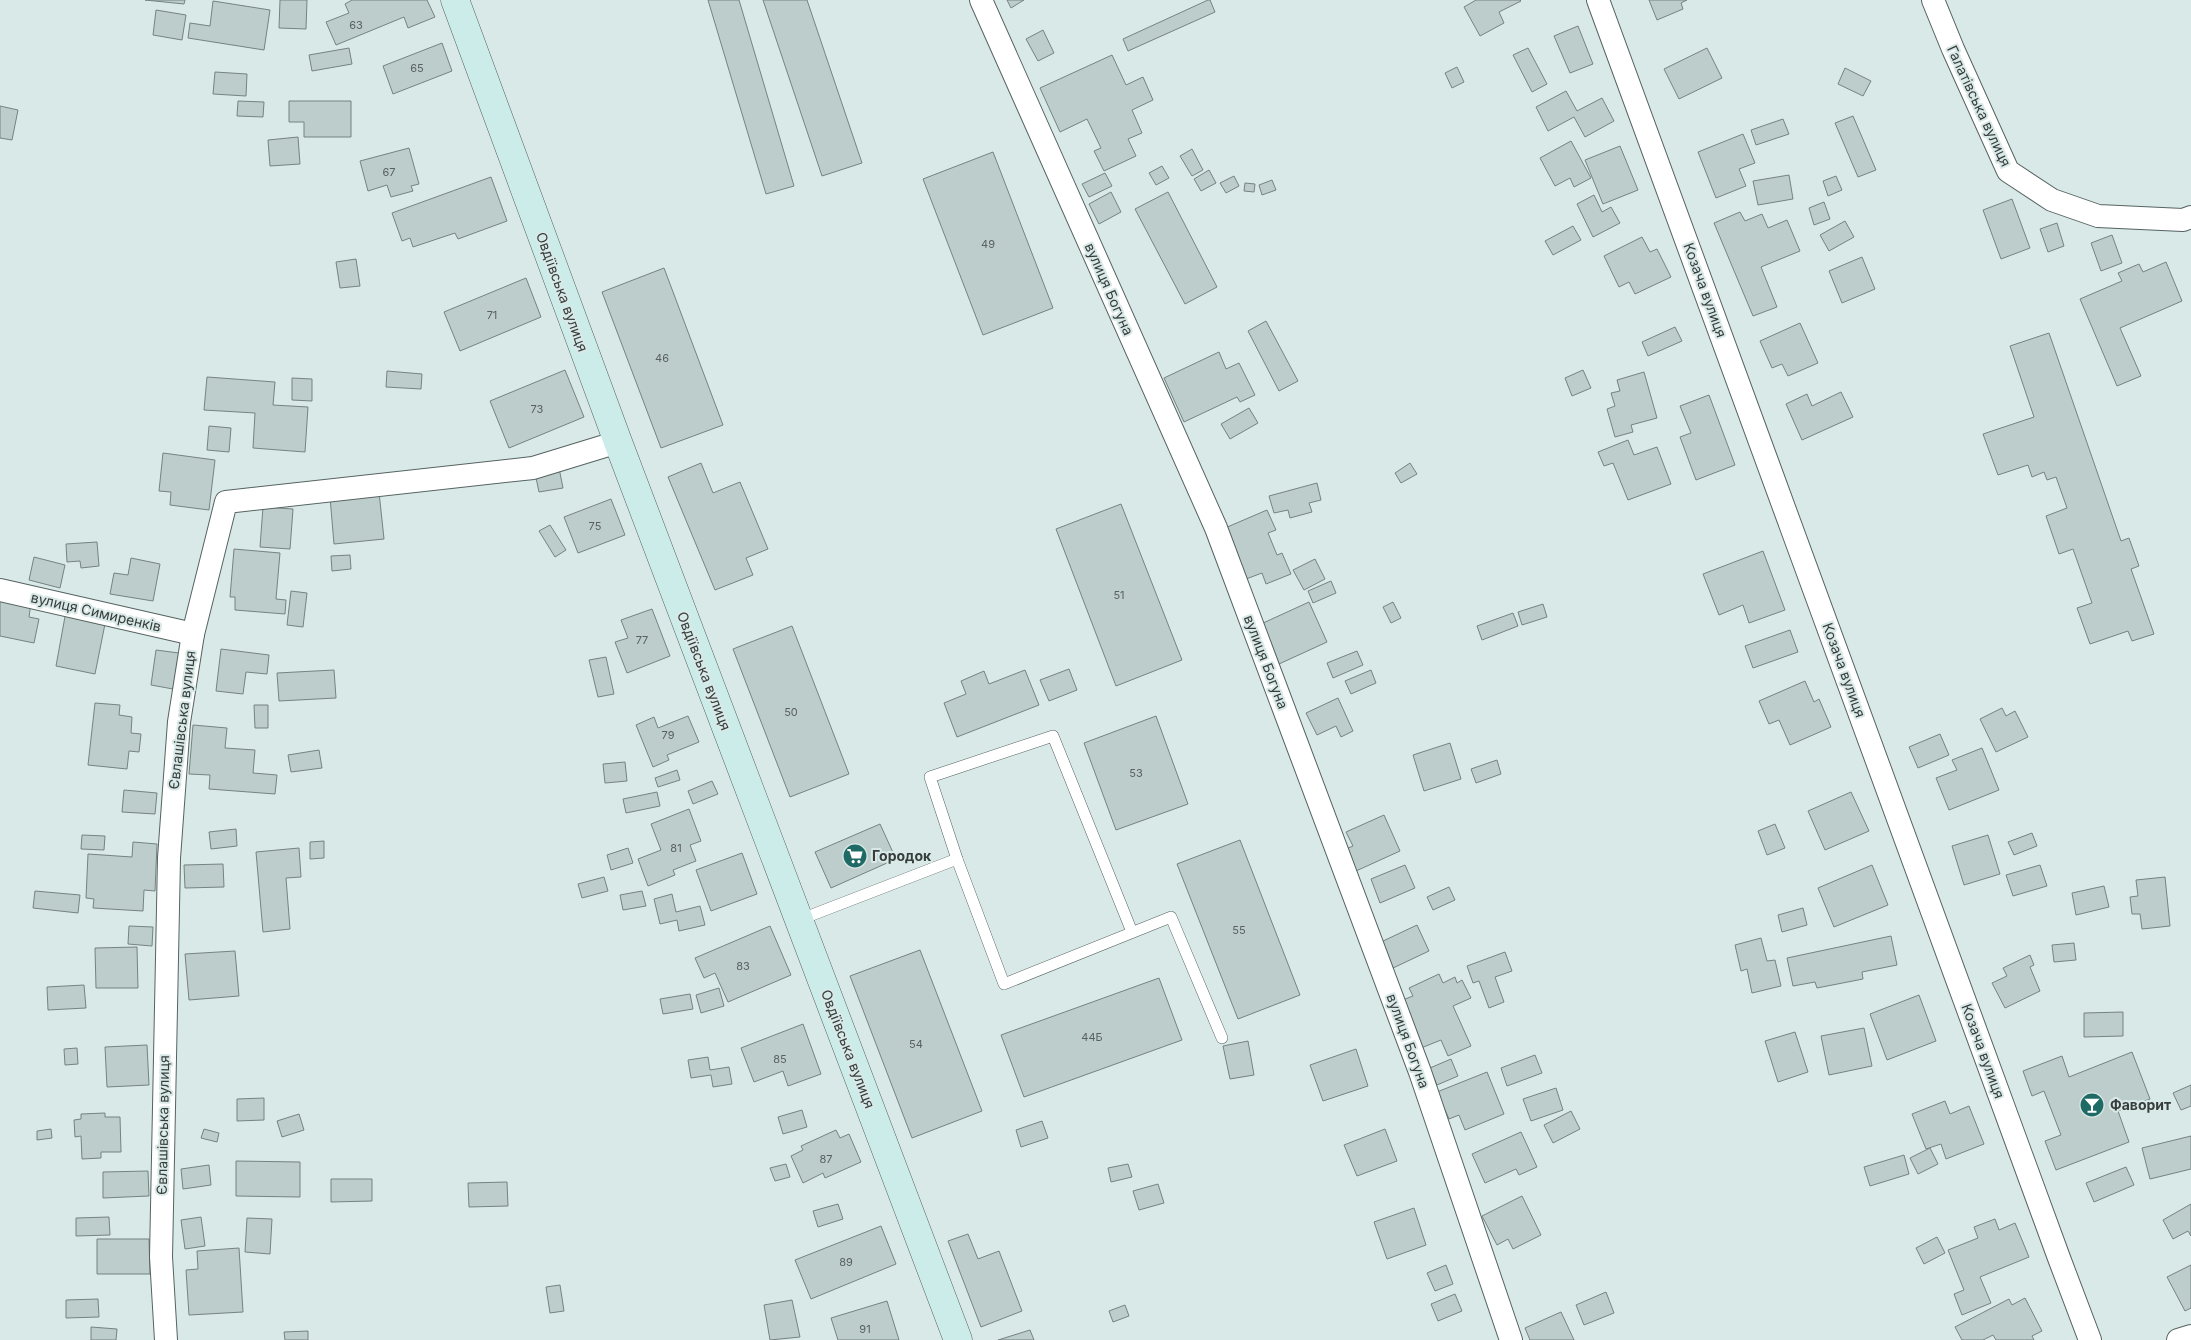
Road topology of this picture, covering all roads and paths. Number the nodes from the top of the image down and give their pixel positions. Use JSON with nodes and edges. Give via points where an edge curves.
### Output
{"nodes":[{"id":1,"x":454,"y":0,"type":"edge"},
{"id":2,"x":981,"y":0,"type":"edge"},
{"id":3,"x":1598,"y":0,"type":"edge"},
{"id":4,"x":1933,"y":0,"type":"edge"},
{"id":5,"x":2191,"y":217,"type":"edge"},
{"id":6,"x":618,"y":442,"type":"junction"},
{"id":7,"x":0,"y":590,"type":"edge"},
{"id":8,"x":193,"y":634,"type":"junction"},
{"id":9,"x":957,"y":859,"type":"junction"},
{"id":10,"x":799,"y":920,"type":"junction"},
{"id":11,"x":1132,"y":932,"type":"junction"},
{"id":12,"x":1222,"y":1038,"type":"dead end"},
{"id":13,"x":2191,"y":1336,"type":"edge"},
{"id":14,"x":166,"y":1340,"type":"edge"},
{"id":15,"x":958,"y":1340,"type":"edge"},
{"id":16,"x":1511,"y":1340,"type":"edge"},
{"id":17,"x":2090,"y":1340,"type":"edge"},
{"id":18,"x":2178,"y":1340,"type":"edge"}],
"edges":[{"from":1,"to":6,"type":"main road","name":"Овдіївська вулиця"},
{"from":2,"to":16,"type":"street","name":"вулиця Богуна","via":[[1216,528],[1420,1072]]},
{"from":3,"to":17,"type":"street","name":"Козача вулиця"},
{"from":4,"to":5,"type":"street","name":"Галатівська вулиця","via":[[2008,171],[2052,200],[2098,216],[2182,220]]},
{"from":6,"to":8,"type":"street","name":"Євлашівська вулиця","via":[[533,468],[226,502]]},
{"from":6,"to":10,"type":"main road","name":"Овдіївська вулиця"},
{"from":7,"to":8,"type":"street","name":"вулиця Симиренків"},
{"from":8,"to":14,"type":"street","name":"Євлашівська вулиця","via":[[179,722],[169,858],[161,1257]]},
{"from":9,"to":10,"type":"lane"},
{"from":9,"to":11,"type":"lane","via":[[1004,984]]},
{"from":9,"to":11,"type":"lane","via":[[930,777],[1054,736]]},
{"from":10,"to":15,"type":"main road","name":"Овдіївська вулиця"},
{"from":11,"to":12,"type":"lane","via":[[1171,916]]},
{"from":13,"to":18,"type":"street"}]}
